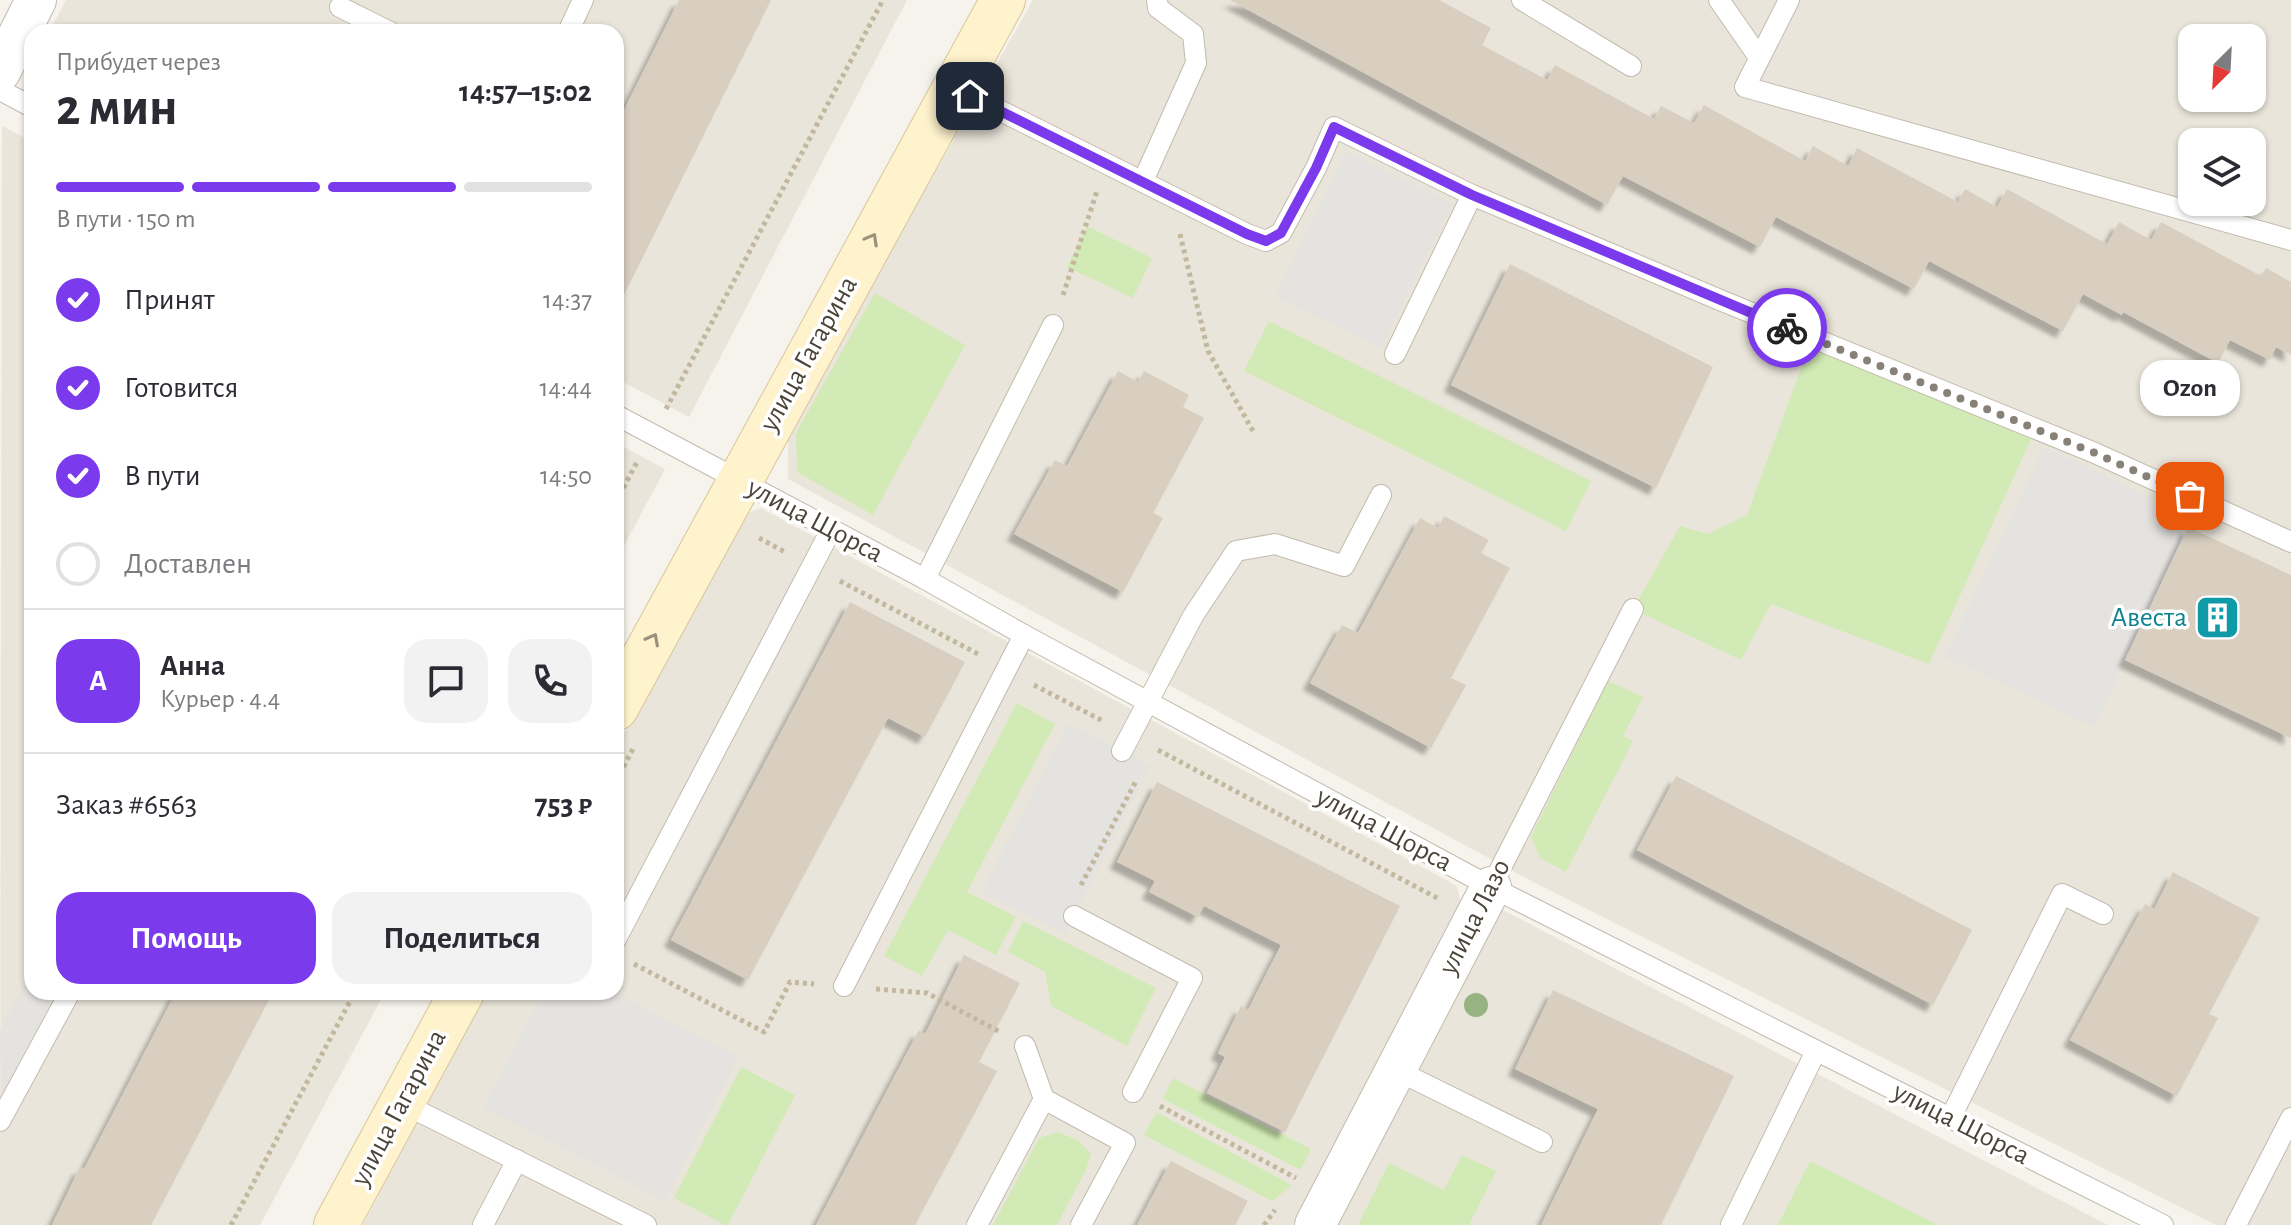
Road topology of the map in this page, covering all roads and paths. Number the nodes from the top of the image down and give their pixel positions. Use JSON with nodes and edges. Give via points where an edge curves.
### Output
{"nodes":[{"id":1,"x":36,"y":0,"type":"edge"},
{"id":2,"x":583,"y":0,"type":"edge"},
{"id":3,"x":883,"y":0,"type":"edge"},
{"id":4,"x":1003,"y":0,"type":"edge"},
{"id":5,"x":1157,"y":0,"type":"edge"},
{"id":6,"x":1522,"y":0,"type":"edge"},
{"id":7,"x":1719,"y":0,"type":"edge"},
{"id":8,"x":1789,"y":0,"type":"edge"},
{"id":9,"x":340,"y":7,"type":"dead end"},
{"id":10,"x":374,"y":24,"type":"edge"},
{"id":11,"x":572,"y":24,"type":"edge"},
{"id":12,"x":1758,"y":56,"type":"junction"},
{"id":13,"x":1631,"y":66,"type":"dead end"},
{"id":14,"x":0,"y":72,"type":"edge"},
{"id":15,"x":955,"y":88,"type":"junction"},
{"id":16,"x":0,"y":90,"type":"edge"},
{"id":17,"x":24,"y":103,"type":"edge"},
{"id":18,"x":1106,"y":163,"type":"junction"},
{"id":19,"x":1143,"y":181,"type":"junction"},
{"id":20,"x":1170,"y":195,"type":"junction"},
{"id":21,"x":1472,"y":195,"type":"junction"},
{"id":22,"x":2291,"y":240,"type":"edge"},
{"id":23,"x":1053,"y":325,"type":"joint"},
{"id":24,"x":1395,"y":354,"type":"dead end"},
{"id":25,"x":624,"y":419,"type":"edge"},
{"id":26,"x":1253,"y":431,"type":"dead end"},
{"id":27,"x":652,"y":434,"type":"junction"},
{"id":28,"x":739,"y":481,"type":"junction"},
{"id":29,"x":624,"y":487,"type":"edge"},
{"id":30,"x":1381,"y":495,"type":"dead end"},
{"id":31,"x":831,"y":530,"type":"junction"},
{"id":32,"x":748,"y":533,"type":"dead end"},
{"id":33,"x":2291,"y":542,"type":"edge"},
{"id":34,"x":812,"y":566,"type":"junction"},
{"id":35,"x":925,"y":579,"type":"junction"},
{"id":36,"x":1633,"y":609,"type":"dead end"},
{"id":37,"x":1024,"y":635,"type":"junction"},
{"id":38,"x":1006,"y":669,"type":"junction"},
{"id":39,"x":1147,"y":702,"type":"junction"},
{"id":40,"x":627,"y":724,"type":"edge"},
{"id":41,"x":1126,"y":743,"type":"joint"},
{"id":42,"x":1153,"y":748,"type":"dead end"},
{"id":43,"x":1491,"y":887,"type":"junction"},
{"id":44,"x":1449,"y":905,"type":"dead end"},
{"id":45,"x":2103,"y":914,"type":"dead end"},
{"id":46,"x":1074,"y":916,"type":"dead end"},
{"id":47,"x":624,"y":924,"type":"edge"},
{"id":48,"x":628,"y":961,"type":"dead end"},
{"id":49,"x":844,"y":986,"type":"junction"},
{"id":50,"x":66,"y":1000,"type":"edge"},
{"id":51,"x":351,"y":1000,"type":"edge"},
{"id":52,"x":458,"y":1000,"type":"edge"},
{"id":53,"x":1025,"y":1046,"type":"joint"},
{"id":54,"x":1816,"y":1051,"type":"junction"},
{"id":55,"x":1396,"y":1070,"type":"junction"},
{"id":56,"x":1133,"y":1092,"type":"dead end"},
{"id":57,"x":1044,"y":1099,"type":"junction"},
{"id":58,"x":1152,"y":1102,"type":"dead end"},
{"id":59,"x":402,"y":1103,"type":"junction"},
{"id":60,"x":2291,"y":1118,"type":"edge"},
{"id":61,"x":1950,"y":1119,"type":"junction"},
{"id":62,"x":0,"y":1121,"type":"edge"},
{"id":63,"x":1542,"y":1142,"type":"dead end"},
{"id":64,"x":517,"y":1160,"type":"junction"},
{"id":65,"x":1306,"y":1183,"type":"dead end"},
{"id":66,"x":1278,"y":1207,"type":"dead end"},
{"id":67,"x":2152,"y":1223,"type":"edge"},
{"id":68,"x":231,"y":1225,"type":"edge"},
{"id":69,"x":336,"y":1225,"type":"edge"},
{"id":70,"x":483,"y":1225,"type":"edge"},
{"id":71,"x":646,"y":1225,"type":"edge"},
{"id":72,"x":977,"y":1225,"type":"edge"},
{"id":73,"x":1081,"y":1225,"type":"edge"},
{"id":74,"x":1264,"y":1225,"type":"edge"},
{"id":75,"x":1315,"y":1225,"type":"edge"},
{"id":76,"x":1731,"y":1225,"type":"edge"},
{"id":77,"x":2236,"y":1225,"type":"edge"}],
"edges":[{"from":1,"to":14,"type":"street"},
{"from":2,"to":11,"type":"lane"},
{"from":3,"to":27,"type":"path"},
{"from":4,"to":15,"type":"main road","name":"улица Гагарина"},
{"from":5,"to":19,"type":"lane","via":[[1158,8],[1193,34],[1196,63]]},
{"from":6,"to":13,"type":"lane"},
{"from":7,"to":12,"type":"lane"},
{"from":8,"to":12,"type":"lane"},
{"from":9,"to":10,"type":"lane"},
{"from":12,"to":22,"type":"lane","via":[[1745,87]]},
{"from":15,"to":18,"type":"lane"},
{"from":28,"to":15,"type":"main road","name":"улица Гагарина","one_way":true},
{"from":16,"to":17,"type":"lane"},
{"from":18,"to":19,"type":"lane"},
{"from":18,"to":23,"type":"path"},
{"from":19,"to":20,"type":"lane"},
{"from":20,"to":21,"type":"lane","via":[[1266,241],[1281,233],[1334,127]]},
{"from":20,"to":26,"type":"path","via":[[1208,351]]},
{"from":21,"to":24,"type":"lane"},
{"from":21,"to":33,"type":"lane","via":[[2095,453]]},
{"from":23,"to":35,"type":"lane"},
{"from":25,"to":27,"type":"lane","name":"улица Щорса"},
{"from":27,"to":28,"type":"lane","name":"улица Щорса"},
{"from":27,"to":29,"type":"path"},
{"from":28,"to":31,"type":"lane","name":"улица Щорса"},
{"from":40,"to":28,"type":"main road","name":"улица Гагарина","one_way":true},
{"from":30,"to":39,"type":"lane","via":[[1344,566],[1275,544],[1236,551],[1193,616]]},
{"from":31,"to":34,"type":"lane"},
{"from":31,"to":35,"type":"lane","name":"улица Щорса"},
{"from":32,"to":34,"type":"path"},
{"from":34,"to":38,"type":"path"},
{"from":34,"to":47,"type":"lane"},
{"from":35,"to":37,"type":"lane","name":"улица Щорса"},
{"from":36,"to":43,"type":"lane","name":"улица Лазо"},
{"from":37,"to":38,"type":"lane"},
{"from":37,"to":39,"type":"lane","name":"улица Щорса"},
{"from":38,"to":41,"type":"path"},
{"from":38,"to":49,"type":"lane"},
{"from":39,"to":41,"type":"lane"},
{"from":39,"to":43,"type":"lane","name":"улица Щорса"},
{"from":42,"to":44,"type":"path"},
{"from":43,"to":54,"type":"lane","name":"улица Щорса"},
{"from":43,"to":55,"type":"street","name":"улица Лазо"},
{"from":45,"to":61,"type":"lane","via":[[2062,894]]},
{"from":46,"to":56,"type":"lane","via":[[1192,978]]},
{"from":48,"to":49,"type":"path","via":[[764,1032],[790,982]]},
{"from":49,"to":53,"type":"path","via":[[927,993]]},
{"from":50,"to":62,"type":"lane"},
{"from":51,"to":68,"type":"path"},
{"from":52,"to":59,"type":"main road","name":"улица Гагарина"},
{"from":53,"to":57,"type":"lane"},
{"from":54,"to":61,"type":"lane","name":"улица Щорса"},
{"from":54,"to":76,"type":"lane"},
{"from":55,"to":63,"type":"lane"},
{"from":55,"to":75,"type":"street","name":"улица Лазо"},
{"from":57,"to":72,"type":"lane"},
{"from":57,"to":73,"type":"lane","via":[[1125,1143]]},
{"from":58,"to":65,"type":"path"},
{"from":59,"to":64,"type":"lane"},
{"from":59,"to":69,"type":"main road","name":"улица Гагарина"},
{"from":60,"to":77,"type":"lane"},
{"from":61,"to":67,"type":"lane","name":"улица Щорса"},
{"from":64,"to":70,"type":"lane"},
{"from":64,"to":71,"type":"lane"},
{"from":66,"to":74,"type":"path"}]}
